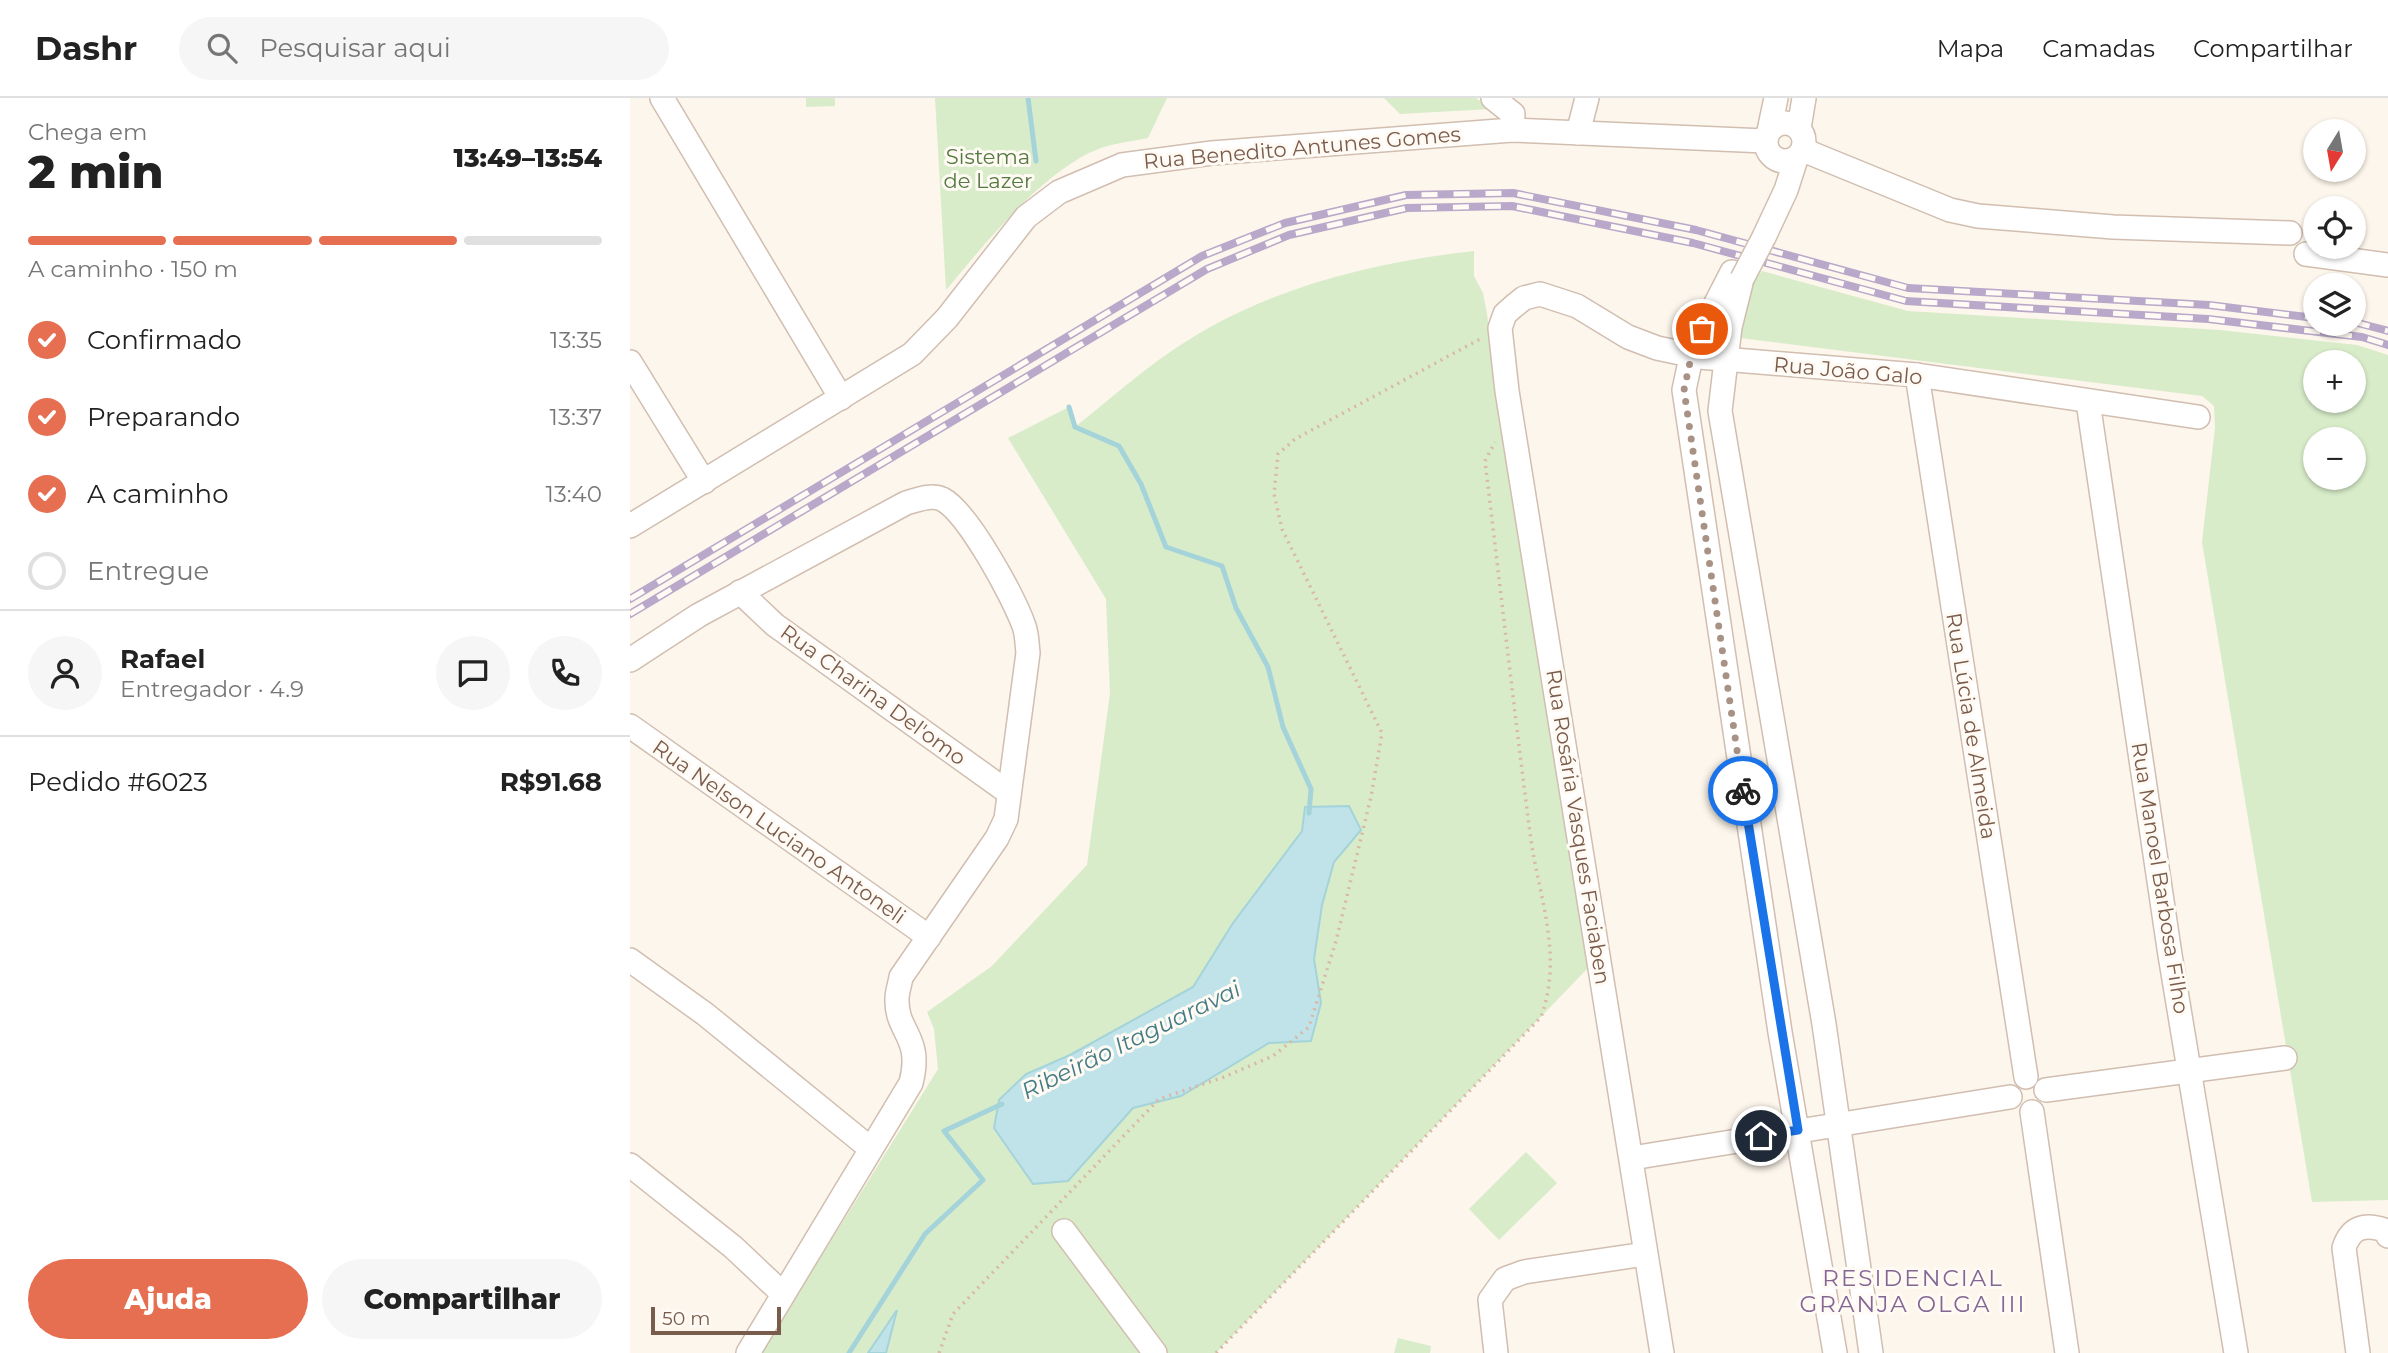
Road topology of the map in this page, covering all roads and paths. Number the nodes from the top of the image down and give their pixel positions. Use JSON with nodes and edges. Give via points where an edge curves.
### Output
{"nodes":[{"id":1,"x":662,"y":98,"type":"edge"},
{"id":2,"x":680,"y":98,"type":"edge"},
{"id":3,"x":1493,"y":98,"type":"edge"},
{"id":4,"x":1587,"y":98,"type":"edge"},
{"id":5,"x":1776,"y":98,"type":"edge"},
{"id":6,"x":1804,"y":98,"type":"edge"},
{"id":7,"x":679,"y":127,"type":"junction"},
{"id":8,"x":1512,"y":130,"type":"junction"},
{"id":9,"x":1578,"y":133,"type":"junction"},
{"id":10,"x":1784,"y":145,"type":"junction"},
{"id":11,"x":2290,"y":233,"type":"dead end"},
{"id":12,"x":2343,"y":259,"type":"edge"},
{"id":13,"x":2388,"y":265,"type":"edge"},
{"id":14,"x":1737,"y":275,"type":"junction"},
{"id":15,"x":1500,"y":328,"type":"junction"},
{"id":16,"x":1691,"y":356,"type":"junction"},
{"id":17,"x":1726,"y":360,"type":"junction"},
{"id":18,"x":630,"y":362,"type":"edge"},
{"id":19,"x":1917,"y":375,"type":"junction"},
{"id":20,"x":841,"y":398,"type":"junction"},
{"id":21,"x":2088,"y":402,"type":"junction"},
{"id":22,"x":1510,"y":412,"type":"junction"},
{"id":23,"x":2198,"y":417,"type":"dead end"},
{"id":24,"x":704,"y":482,"type":"junction"},
{"id":25,"x":630,"y":526,"type":"edge"},
{"id":26,"x":740,"y":592,"type":"junction"},
{"id":27,"x":630,"y":660,"type":"edge"},
{"id":28,"x":630,"y":726,"type":"edge"},
{"id":29,"x":1009,"y":793,"type":"junction"},
{"id":30,"x":929,"y":937,"type":"junction"},
{"id":31,"x":630,"y":960,"type":"edge"},
{"id":32,"x":2286,"y":1058,"type":"dead end"},
{"id":33,"x":2190,"y":1071,"type":"junction"},
{"id":34,"x":2026,"y":1077,"type":"junction"},
{"id":35,"x":2046,"y":1090,"type":"junction"},
{"id":36,"x":2010,"y":1097,"type":"junction"},
{"id":37,"x":2032,"y":1112,"type":"junction"},
{"id":38,"x":1836,"y":1123,"type":"junction"},
{"id":39,"x":1798,"y":1130,"type":"junction"},
{"id":40,"x":872,"y":1149,"type":"junction"},
{"id":41,"x":1632,"y":1158,"type":"junction"},
{"id":42,"x":630,"y":1165,"type":"edge"},
{"id":43,"x":1064,"y":1231,"type":"dead end"},
{"id":44,"x":2388,"y":1236,"type":"edge"},
{"id":45,"x":1646,"y":1254,"type":"junction"},
{"id":46,"x":783,"y":1294,"type":"junction"},
{"id":47,"x":748,"y":1353,"type":"edge"},
{"id":48,"x":939,"y":1353,"type":"edge"},
{"id":49,"x":1155,"y":1353,"type":"edge"},
{"id":50,"x":1216,"y":1353,"type":"edge"},
{"id":51,"x":1496,"y":1353,"type":"edge"},
{"id":52,"x":1661,"y":1353,"type":"edge"},
{"id":53,"x":1835,"y":1353,"type":"edge"},
{"id":54,"x":1871,"y":1353,"type":"edge"},
{"id":55,"x":2067,"y":1353,"type":"edge"},
{"id":56,"x":2236,"y":1353,"type":"edge"},
{"id":57,"x":2358,"y":1353,"type":"edge"}],
"edges":[{"from":1,"to":7,"type":"street"},
{"from":2,"to":7,"type":"street"},
{"from":3,"to":8,"type":"street","via":[[1513,114]]},
{"from":4,"to":9,"type":"street"},
{"from":5,"to":10,"type":"street"},
{"from":6,"to":10,"type":"street"},
{"from":7,"to":20,"type":"street"},
{"from":8,"to":9,"type":"street","name":"Rua Benedito Antunes Gomes"},
{"from":8,"to":20,"type":"street","name":"Rua Benedito Antunes Gomes","via":[[1212,153],[1122,165],[1059,192],[1026,217],[947,318],[912,354]]},
{"from":9,"to":10,"type":"street","name":"Rua Benedito Antunes Gomes"},
{"from":10,"to":11,"type":"street","name":"Rua Benedito Antunes Gomes","via":[[1978,216],[2113,227]]},
{"from":10,"to":14,"type":"street","bridge":true,"via":[[1786,190]]},
{"from":12,"to":13,"type":"street"},
{"from":14,"to":16,"type":"street"},
{"from":14,"to":17,"type":"street"},
{"from":15,"to":16,"type":"street","name":"Rua João Galo","via":[[1514,306],[1540,294],[1558,298],[1628,337]]},
{"from":15,"to":22,"type":"street","name":"Rua Rosária Vasques Faciaben"},
{"from":15,"to":48,"type":"path","via":[[1295,439],[1278,454],[1274,494],[1282,530],[1382,733],[1336,941],[1308,1027],[1273,1056],[1159,1099],[953,1314]]},
{"from":16,"to":17,"type":"street","name":"Rua João Galo"},
{"from":16,"to":39,"type":"street","via":[[1684,390]]},
{"from":17,"to":19,"type":"street","name":"Rua João Galo"},
{"from":17,"to":38,"type":"street","via":[[1720,411],[1824,1024]]},
{"from":18,"to":24,"type":"street"},
{"from":19,"to":21,"type":"street","name":"Rua João Galo"},
{"from":19,"to":34,"type":"street","name":"Rua Lúcia de Almeida"},
{"from":20,"to":24,"type":"street","name":"Rua Benedito Antunes Gomes"},
{"from":21,"to":23,"type":"street","name":"Rua João Galo"},
{"from":21,"to":33,"type":"street","name":"Rua Manoel Barbosa Filho"},
{"from":22,"to":41,"type":"street","name":"Rua Rosária Vasques Faciaben"},
{"from":22,"to":50,"type":"path","via":[[1485,461],[1531,837],[1552,954],[1549,995],[1541,1017]]},
{"from":24,"to":25,"type":"street","name":"Rua Benedito Antunes Gomes"},
{"from":26,"to":27,"type":"street"},
{"from":26,"to":29,"type":"street","name":"Rua Charina Del'omo","via":[[775,625]]},
{"from":26,"to":29,"type":"street","via":[[906,503],[940,498],[963,516],[974,532],[1024,626],[1028,653]]},
{"from":28,"to":30,"type":"street","name":"Rua Nelson Luciano Antoneli"},
{"from":29,"to":30,"type":"street","via":[[1006,819],[997,838]]},
{"from":30,"to":40,"type":"street","via":[[901,977],[897,999],[917,1062],[911,1083]]},
{"from":31,"to":40,"type":"street","via":[[705,1014]]},
{"from":32,"to":33,"type":"street"},
{"from":33,"to":35,"type":"street"},
{"from":33,"to":56,"type":"street","name":"Rua Manoel Barbosa Filho"},
{"from":34,"to":35,"type":"street","via":[[2040,1080]]},
{"from":34,"to":36,"type":"street","via":[[2014,1083]]},
{"from":35,"to":37,"type":"street","via":[[2045,1102]]},
{"from":36,"to":37,"type":"street","via":[[2018,1109]]},
{"from":36,"to":38,"type":"street"},
{"from":37,"to":55,"type":"street"},
{"from":38,"to":39,"type":"street"},
{"from":38,"to":54,"type":"street"},
{"from":39,"to":41,"type":"street"},
{"from":39,"to":53,"type":"street"},
{"from":40,"to":46,"type":"street"},
{"from":41,"to":45,"type":"street","name":"Rua Rosária Vasques Faciaben"},
{"from":42,"to":46,"type":"street","via":[[733,1247]]},
{"from":43,"to":49,"type":"street"},
{"from":44,"to":57,"type":"street","via":[[2372,1226],[2358,1227],[2347,1237],[2344,1248]]},
{"from":45,"to":51,"type":"street","via":[[1524,1272],[1505,1279],[1490,1300]]},
{"from":45,"to":52,"type":"street","name":"Rua Rosária Vasques Faciaben"},
{"from":46,"to":47,"type":"street"}]}
